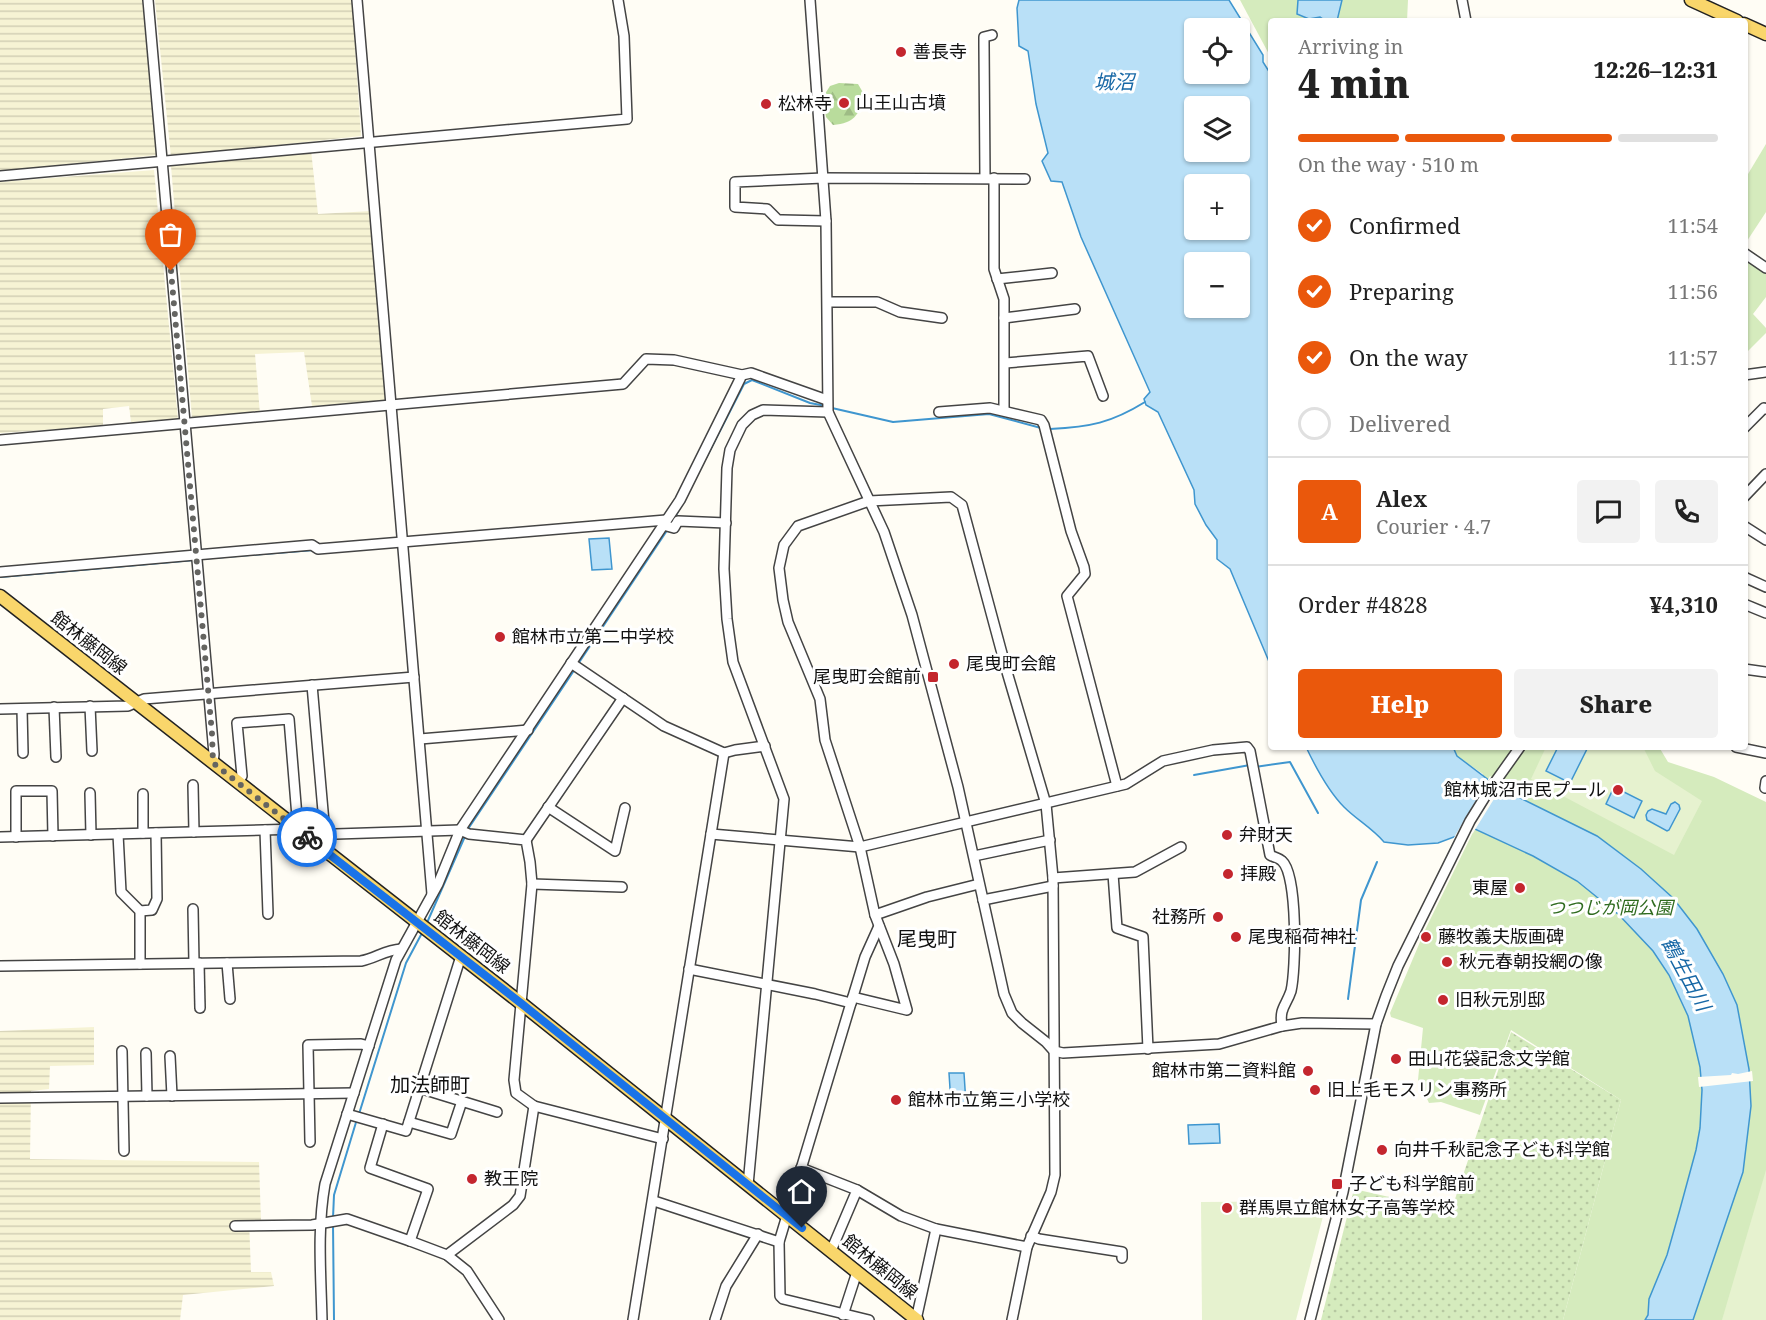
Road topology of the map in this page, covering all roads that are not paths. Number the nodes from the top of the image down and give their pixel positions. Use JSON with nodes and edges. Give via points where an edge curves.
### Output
{"nodes":[{"id":1,"x":148,"y":0,"type":"edge"},
{"id":2,"x":357,"y":0,"type":"edge"},
{"id":3,"x":618,"y":0,"type":"edge"},
{"id":4,"x":810,"y":0,"type":"edge"},
{"id":5,"x":1462,"y":0,"type":"edge"},
{"id":6,"x":1691,"y":0,"type":"edge"},
{"id":7,"x":1465,"y":18,"type":"edge"},
{"id":8,"x":1730,"y":18,"type":"edge"},
{"id":9,"x":1748,"y":26,"type":"edge"},
{"id":10,"x":1766,"y":34,"type":"edge"},
{"id":11,"x":992,"y":35,"type":"dead end"},
{"id":12,"x":369,"y":143,"type":"junction"},
{"id":13,"x":161,"y":162,"type":"junction"},
{"id":14,"x":0,"y":176,"type":"edge"},
{"id":15,"x":823,"y":178,"type":"junction"},
{"id":16,"x":989,"y":178,"type":"junction"},
{"id":17,"x":1025,"y":179,"type":"dead end"},
{"id":18,"x":825,"y":221,"type":"junction"},
{"id":19,"x":1748,"y":256,"type":"edge"},
{"id":20,"x":1766,"y":268,"type":"edge"},
{"id":21,"x":1052,"y":273,"type":"dead end"},
{"id":22,"x":997,"y":279,"type":"junction"},
{"id":23,"x":828,"y":302,"type":"junction"},
{"id":24,"x":1076,"y":309,"type":"dead end"},
{"id":25,"x":942,"y":318,"type":"dead end"},
{"id":26,"x":1005,"y":318,"type":"junction"},
{"id":27,"x":1005,"y":363,"type":"junction"},
{"id":28,"x":1765,"y":369,"type":"edge"},
{"id":29,"x":1748,"y":374,"type":"edge"},
{"id":30,"x":742,"y":375,"type":"junction"},
{"id":31,"x":1103,"y":396,"type":"dead end"},
{"id":32,"x":827,"y":400,"type":"junction"},
{"id":33,"x":390,"y":406,"type":"junction"},
{"id":34,"x":1766,"y":409,"type":"edge"},
{"id":35,"x":1004,"y":410,"type":"junction"},
{"id":36,"x":828,"y":412,"type":"junction"},
{"id":37,"x":939,"y":412,"type":"dead end"},
{"id":38,"x":184,"y":424,"type":"junction"},
{"id":39,"x":1748,"y":424,"type":"edge"},
{"id":40,"x":0,"y":440,"type":"edge"},
{"id":41,"x":1766,"y":474,"type":"edge"},
{"id":42,"x":1748,"y":493,"type":"edge"},
{"id":43,"x":869,"y":501,"type":"junction"},
{"id":44,"x":665,"y":522,"type":"junction"},
{"id":45,"x":726,"y":523,"type":"junction"},
{"id":46,"x":1748,"y":529,"type":"edge"},
{"id":47,"x":1766,"y":540,"type":"edge"},
{"id":48,"x":402,"y":542,"type":"junction"},
{"id":49,"x":196,"y":555,"type":"junction"},
{"id":50,"x":0,"y":572,"type":"edge"},
{"id":51,"x":1748,"y":579,"type":"edge"},
{"id":52,"x":1766,"y":587,"type":"edge"},
{"id":53,"x":0,"y":596,"type":"edge"},
{"id":54,"x":1748,"y":606,"type":"edge"},
{"id":55,"x":1766,"y":613,"type":"edge"},
{"id":56,"x":571,"y":663,"type":"junction"},
{"id":57,"x":1748,"y":670,"type":"edge"},
{"id":58,"x":1766,"y":672,"type":"edge"},
{"id":59,"x":414,"y":676,"type":"junction"},
{"id":60,"x":312,"y":685,"type":"junction"},
{"id":61,"x":208,"y":694,"type":"junction"},
{"id":62,"x":623,"y":698,"type":"junction"},
{"id":63,"x":136,"y":703,"type":"junction"},
{"id":64,"x":90,"y":706,"type":"junction"},
{"id":65,"x":54,"y":707,"type":"junction"},
{"id":66,"x":0,"y":709,"type":"edge"},
{"id":67,"x":22,"y":709,"type":"junction"},
{"id":68,"x":528,"y":730,"type":"junction"},
{"id":69,"x":420,"y":739,"type":"junction"},
{"id":70,"x":765,"y":746,"type":"junction"},
{"id":71,"x":1748,"y":749,"type":"edge"},
{"id":72,"x":1518,"y":750,"type":"edge"},
{"id":73,"x":92,"y":751,"type":"dead end"},
{"id":74,"x":23,"y":753,"type":"dead end"},
{"id":75,"x":724,"y":753,"type":"junction"},
{"id":76,"x":1766,"y":753,"type":"edge"},
{"id":77,"x":56,"y":757,"type":"dead end"},
{"id":78,"x":213,"y":763,"type":"junction"},
{"id":79,"x":238,"y":782,"type":"junction"},
{"id":80,"x":193,"y":784,"type":"dead end"},
{"id":81,"x":1117,"y":786,"type":"junction"},
{"id":82,"x":90,"y":793,"type":"dead end"},
{"id":83,"x":143,"y":794,"type":"dead end"},
{"id":84,"x":1046,"y":804,"type":"junction"},
{"id":85,"x":548,"y":807,"type":"junction"},
{"id":86,"x":625,"y":808,"type":"dead end"},
{"id":87,"x":966,"y":822,"type":"junction"},
{"id":88,"x":265,"y":830,"type":"junction"},
{"id":89,"x":460,"y":830,"type":"junction"},
{"id":90,"x":427,"y":831,"type":"junction"},
{"id":91,"x":194,"y":832,"type":"junction"},
{"id":92,"x":302,"y":832,"type":"junction"},
{"id":93,"x":156,"y":833,"type":"junction"},
{"id":94,"x":118,"y":834,"type":"junction"},
{"id":95,"x":143,"y":834,"type":"junction"},
{"id":96,"x":325,"y":834,"type":"junction"},
{"id":97,"x":711,"y":834,"type":"junction"},
{"id":98,"x":91,"y":835,"type":"junction"},
{"id":99,"x":53,"y":836,"type":"junction"},
{"id":100,"x":0,"y":837,"type":"edge"},
{"id":101,"x":16,"y":837,"type":"junction"},
{"id":102,"x":526,"y":840,"type":"junction"},
{"id":103,"x":1050,"y":840,"type":"junction"},
{"id":104,"x":780,"y":841,"type":"junction"},
{"id":105,"x":860,"y":847,"type":"junction"},
{"id":106,"x":1181,"y":847,"type":"dead end"},
{"id":107,"x":974,"y":856,"type":"junction"},
{"id":108,"x":1113,"y":874,"type":"junction"},
{"id":109,"x":1053,"y":882,"type":"junction"},
{"id":110,"x":532,"y":884,"type":"junction"},
{"id":111,"x":980,"y":884,"type":"junction"},
{"id":112,"x":622,"y":887,"type":"dead end"},
{"id":113,"x":432,"y":894,"type":"junction"},
{"id":114,"x":983,"y":900,"type":"junction"},
{"id":115,"x":193,"y":909,"type":"dead end"},
{"id":116,"x":140,"y":910,"type":"junction"},
{"id":117,"x":267,"y":914,"type":"dead end"},
{"id":118,"x":875,"y":915,"type":"junction"},
{"id":119,"x":417,"y":922,"type":"junction"},
{"id":120,"x":879,"y":926,"type":"junction"},
{"id":121,"x":401,"y":949,"type":"junction"},
{"id":122,"x":460,"y":956,"type":"junction"},
{"id":123,"x":196,"y":963,"type":"junction"},
{"id":124,"x":227,"y":963,"type":"junction"},
{"id":125,"x":140,"y":964,"type":"junction"},
{"id":126,"x":0,"y":966,"type":"edge"},
{"id":127,"x":689,"y":969,"type":"junction"},
{"id":128,"x":766,"y":984,"type":"junction"},
{"id":129,"x":230,"y":999,"type":"dead end"},
{"id":130,"x":852,"y":1000,"type":"junction"},
{"id":131,"x":522,"y":1004,"type":"junction"},
{"id":132,"x":200,"y":1008,"type":"dead end"},
{"id":133,"x":1376,"y":1024,"type":"junction"},
{"id":134,"x":1282,"y":1026,"type":"junction"},
{"id":135,"x":369,"y":1046,"type":"junction"},
{"id":136,"x":1148,"y":1048,"type":"junction"},
{"id":137,"x":122,"y":1051,"type":"dead end"},
{"id":138,"x":1054,"y":1051,"type":"junction"},
{"id":139,"x":146,"y":1053,"type":"dead end"},
{"id":140,"x":170,"y":1056,"type":"dead end"},
{"id":141,"x":419,"y":1088,"type":"junction"},
{"id":142,"x":354,"y":1093,"type":"junction"},
{"id":143,"x":309,"y":1094,"type":"junction"},
{"id":144,"x":147,"y":1096,"type":"junction"},
{"id":145,"x":172,"y":1096,"type":"junction"},
{"id":146,"x":123,"y":1097,"type":"junction"},
{"id":147,"x":0,"y":1098,"type":"edge"},
{"id":148,"x":462,"y":1101,"type":"junction"},
{"id":149,"x":534,"y":1106,"type":"junction"},
{"id":150,"x":497,"y":1112,"type":"dead end"},
{"id":151,"x":347,"y":1114,"type":"junction"},
{"id":152,"x":666,"y":1120,"type":"junction"},
{"id":153,"x":409,"y":1122,"type":"junction"},
{"id":154,"x":383,"y":1124,"type":"junction"},
{"id":155,"x":663,"y":1139,"type":"junction"},
{"id":156,"x":310,"y":1142,"type":"dead end"},
{"id":157,"x":124,"y":1151,"type":"dead end"},
{"id":158,"x":801,"y":1168,"type":"junction"},
{"id":159,"x":748,"y":1185,"type":"junction"},
{"id":160,"x":857,"y":1191,"type":"junction"},
{"id":161,"x":654,"y":1201,"type":"junction"},
{"id":162,"x":787,"y":1216,"type":"junction"},
{"id":163,"x":321,"y":1222,"type":"junction"},
{"id":164,"x":235,"y":1226,"type":"dead end"},
{"id":165,"x":936,"y":1229,"type":"junction"},
{"id":166,"x":758,"y":1234,"type":"junction"},
{"id":167,"x":1031,"y":1236,"type":"junction"},
{"id":168,"x":410,"y":1241,"type":"junction"},
{"id":169,"x":779,"y":1242,"type":"junction"},
{"id":170,"x":1027,"y":1247,"type":"junction"},
{"id":171,"x":831,"y":1251,"type":"junction"},
{"id":172,"x":447,"y":1255,"type":"junction"},
{"id":173,"x":1122,"y":1258,"type":"dead end"},
{"id":174,"x":857,"y":1272,"type":"junction"},
{"id":175,"x":836,"y":1316,"type":"edge"},
{"id":176,"x":322,"y":1320,"type":"edge"},
{"id":177,"x":499,"y":1320,"type":"edge"},
{"id":178,"x":633,"y":1320,"type":"edge"},
{"id":179,"x":715,"y":1320,"type":"edge"},
{"id":180,"x":869,"y":1320,"type":"edge"},
{"id":181,"x":916,"y":1320,"type":"edge"},
{"id":182,"x":1012,"y":1320,"type":"edge"},
{"id":183,"x":1310,"y":1320,"type":"edge"}],
"edges":[{"from":1,"to":13,"type":"street"},
{"from":2,"to":12,"type":"street"},
{"from":3,"to":12,"type":"street","via":[[624,36],[627,119]]},
{"from":4,"to":15,"type":"street"},
{"from":5,"to":7,"type":"street"},
{"from":6,"to":8,"type":"main road"},
{"from":9,"to":10,"type":"main road"},
{"from":11,"to":16,"type":"street","via":[[984,37]]},
{"from":12,"to":13,"type":"street"},
{"from":12,"to":33,"type":"street"},
{"from":13,"to":14,"type":"street"},
{"from":13,"to":38,"type":"street"},
{"from":15,"to":16,"type":"street"},
{"from":15,"to":18,"type":"street"},
{"from":15,"to":18,"type":"street","via":[[735,182],[735,207],[767,208],[778,220]]},
{"from":16,"to":17,"type":"street"},
{"from":16,"to":22,"type":"street"},
{"from":18,"to":23,"type":"street"},
{"from":19,"to":20,"type":"street"},
{"from":21,"to":22,"type":"street"},
{"from":22,"to":26,"type":"street"},
{"from":23,"to":25,"type":"street","via":[[877,302],[900,312]]},
{"from":23,"to":32,"type":"street"},
{"from":24,"to":26,"type":"street"},
{"from":26,"to":27,"type":"street"},
{"from":27,"to":31,"type":"street","via":[[1088,357]]},
{"from":27,"to":35,"type":"street"},
{"from":28,"to":29,"type":"street"},
{"from":30,"to":32,"type":"street","via":[[751,373]]},
{"from":30,"to":33,"type":"street","via":[[646,358],[623,384]]},
{"from":30,"to":44,"type":"street","via":[[680,501]]},
{"from":32,"to":36,"type":"street"},
{"from":33,"to":38,"type":"street"},
{"from":33,"to":48,"type":"street"},
{"from":34,"to":39,"type":"street"},
{"from":35,"to":37,"type":"street"},
{"from":35,"to":81,"type":"street","via":[[1041,420],[1046,429],[1085,574],[1067,596]]},
{"from":36,"to":43,"type":"street"},
{"from":36,"to":45,"type":"street","via":[[763,410],[752,415],[730,450]]},
{"from":38,"to":40,"type":"street"},
{"from":38,"to":49,"type":"street"},
{"from":41,"to":42,"type":"street"},
{"from":43,"to":84,"type":"street","via":[[939,496],[951,497],[962,505]]},
{"from":43,"to":87,"type":"street","via":[[912,615]]},
{"from":43,"to":105,"type":"street","via":[[798,526],[784,545],[779,568],[788,622],[820,699],[825,740]]},
{"from":44,"to":45,"type":"street","via":[[674,528],[678,521]]},
{"from":44,"to":48,"type":"street"},
{"from":44,"to":56,"type":"street"},
{"from":45,"to":70,"type":"street","via":[[724,568],[733,662]]},
{"from":46,"to":47,"type":"street"},
{"from":48,"to":49,"type":"street","via":[[318,549],[312,544]]},
{"from":48,"to":59,"type":"street"},
{"from":49,"to":50,"type":"street"},
{"from":49,"to":61,"type":"street"},
{"from":51,"to":52,"type":"street"},
{"from":53,"to":63,"type":"main road","name":"館林藤岡線"},
{"from":54,"to":55,"type":"street"},
{"from":56,"to":62,"type":"street"},
{"from":56,"to":68,"type":"street"},
{"from":57,"to":58,"type":"street"},
{"from":59,"to":60,"type":"street"},
{"from":59,"to":69,"type":"street"},
{"from":60,"to":61,"type":"street"},
{"from":60,"to":96,"type":"street"},
{"from":61,"to":63,"type":"street"},
{"from":61,"to":78,"type":"street"},
{"from":62,"to":75,"type":"street","via":[[664,726]]},
{"from":62,"to":85,"type":"street"},
{"from":63,"to":64,"type":"street"},
{"from":63,"to":78,"type":"main road","name":"館林藤岡線"},
{"from":64,"to":65,"type":"street"},
{"from":64,"to":73,"type":"street"},
{"from":65,"to":67,"type":"street"},
{"from":65,"to":77,"type":"street"},
{"from":66,"to":67,"type":"street"},
{"from":67,"to":74,"type":"street"},
{"from":68,"to":69,"type":"street"},
{"from":68,"to":89,"type":"street"},
{"from":69,"to":90,"type":"street"},
{"from":70,"to":75,"type":"street"},
{"from":70,"to":104,"type":"street","via":[[784,799]]},
{"from":71,"to":76,"type":"street"},
{"from":72,"to":133,"type":"street","via":[[1488,792],[1458,846],[1398,966]]},
{"from":75,"to":97,"type":"street"},
{"from":78,"to":79,"type":"main road","name":"館林藤岡線"},
{"from":79,"to":92,"type":"main road","name":"館林藤岡線"},
{"from":79,"to":92,"type":"street","via":[[242,776],[237,723],[289,719]]},
{"from":80,"to":91,"type":"street"},
{"from":81,"to":84,"type":"street"},
{"from":81,"to":134,"type":"street","via":[[1163,761],[1242,746],[1250,751],[1270,855],[1283,862],[1292,880],[1293,968],[1290,992],[1280,1014]]},
{"from":82,"to":98,"type":"street"},
{"from":83,"to":95,"type":"street"},
{"from":84,"to":87,"type":"street"},
{"from":84,"to":103,"type":"street"},
{"from":85,"to":86,"type":"street","via":[[615,851]]},
{"from":85,"to":102,"type":"street"},
{"from":87,"to":105,"type":"street"},
{"from":87,"to":107,"type":"street"},
{"from":88,"to":91,"type":"street"},
{"from":88,"to":92,"type":"street"},
{"from":88,"to":117,"type":"street"},
{"from":89,"to":90,"type":"street"},
{"from":89,"to":102,"type":"street"},
{"from":89,"to":113,"type":"street"},
{"from":90,"to":96,"type":"street"},
{"from":90,"to":113,"type":"street"},
{"from":91,"to":93,"type":"street"},
{"from":92,"to":96,"type":"street"},
{"from":92,"to":119,"type":"main road","name":"館林藤岡線"},
{"from":93,"to":95,"type":"street"},
{"from":93,"to":116,"type":"street","via":[[157,899],[152,910]]},
{"from":94,"to":95,"type":"street"},
{"from":94,"to":98,"type":"street"},
{"from":94,"to":116,"type":"street","via":[[121,892]]},
{"from":97,"to":104,"type":"street"},
{"from":97,"to":127,"type":"street"},
{"from":98,"to":99,"type":"street"},
{"from":99,"to":101,"type":"street"},
{"from":99,"to":101,"type":"street","via":[[52,790],[16,791]]},
{"from":100,"to":101,"type":"street"},
{"from":102,"to":110,"type":"street"},
{"from":103,"to":107,"type":"street"},
{"from":103,"to":109,"type":"street"},
{"from":104,"to":105,"type":"street"},
{"from":104,"to":128,"type":"street"},
{"from":105,"to":118,"type":"street"},
{"from":106,"to":108,"type":"street","via":[[1135,872]]},
{"from":107,"to":111,"type":"street"},
{"from":108,"to":109,"type":"street"},
{"from":108,"to":136,"type":"street","via":[[1117,928],[1143,937]]},
{"from":109,"to":114,"type":"street"},
{"from":109,"to":138,"type":"street"},
{"from":110,"to":112,"type":"street"},
{"from":110,"to":131,"type":"street"},
{"from":111,"to":114,"type":"street"},
{"from":111,"to":118,"type":"street"},
{"from":113,"to":119,"type":"street"},
{"from":114,"to":138,"type":"street","via":[[1008,1006]]},
{"from":115,"to":123,"type":"street"},
{"from":116,"to":125,"type":"street"},
{"from":118,"to":120,"type":"street"},
{"from":119,"to":121,"type":"street"},
{"from":119,"to":122,"type":"main road","name":"館林藤岡線"},
{"from":120,"to":130,"type":"street"},
{"from":120,"to":130,"type":"street","via":[[907,1010]]},
{"from":121,"to":124,"type":"street","via":[[361,961]]},
{"from":121,"to":135,"type":"street"},
{"from":122,"to":131,"type":"main road","name":"館林藤岡線"},
{"from":122,"to":141,"type":"street"},
{"from":123,"to":124,"type":"street"},
{"from":123,"to":125,"type":"street"},
{"from":123,"to":132,"type":"street"},
{"from":124,"to":129,"type":"street"},
{"from":125,"to":126,"type":"street"},
{"from":127,"to":128,"type":"street"},
{"from":127,"to":152,"type":"street"},
{"from":128,"to":130,"type":"street"},
{"from":128,"to":159,"type":"street"},
{"from":130,"to":158,"type":"street"},
{"from":131,"to":149,"type":"street","via":[[514,1083],[516,1093]]},
{"from":131,"to":152,"type":"main road","name":"館林藤岡線"},
{"from":133,"to":134,"type":"street"},
{"from":133,"to":183,"type":"street","via":[[1343,1192]]},
{"from":134,"to":136,"type":"street","via":[[1219,1044]]},
{"from":135,"to":142,"type":"street"},
{"from":135,"to":143,"type":"street","via":[[308,1045]]},
{"from":136,"to":138,"type":"street"},
{"from":137,"to":146,"type":"street"},
{"from":138,"to":167,"type":"street","via":[[1054,1182]]},
{"from":139,"to":144,"type":"street"},
{"from":140,"to":145,"type":"street"},
{"from":141,"to":148,"type":"street"},
{"from":141,"to":153,"type":"street"},
{"from":142,"to":143,"type":"street"},
{"from":142,"to":151,"type":"street"},
{"from":143,"to":145,"type":"street"},
{"from":143,"to":156,"type":"street"},
{"from":144,"to":145,"type":"street"},
{"from":144,"to":146,"type":"street"},
{"from":146,"to":147,"type":"street"},
{"from":146,"to":157,"type":"street"},
{"from":148,"to":150,"type":"street"},
{"from":148,"to":153,"type":"street","via":[[451,1134]]},
{"from":149,"to":155,"type":"street"},
{"from":149,"to":172,"type":"street","via":[[520,1196]]},
{"from":151,"to":154,"type":"street"},
{"from":151,"to":163,"type":"street","via":[[326,1184]]},
{"from":152,"to":155,"type":"street"},
{"from":152,"to":159,"type":"main road","name":"館林藤岡線"},
{"from":153,"to":154,"type":"street","via":[[406,1131]]},
{"from":154,"to":168,"type":"street","via":[[370,1168],[428,1189]]},
{"from":155,"to":161,"type":"street"},
{"from":158,"to":160,"type":"street"},
{"from":158,"to":162,"type":"street"},
{"from":159,"to":162,"type":"main road","name":"館林藤岡線"},
{"from":160,"to":165,"type":"street","via":[[901,1216]]},
{"from":160,"to":171,"type":"street"},
{"from":161,"to":166,"type":"street"},
{"from":161,"to":178,"type":"street"},
{"from":162,"to":169,"type":"street"},
{"from":162,"to":171,"type":"main road","name":"館林藤岡線"},
{"from":163,"to":164,"type":"street"},
{"from":163,"to":168,"type":"street","via":[[347,1219]]},
{"from":163,"to":176,"type":"street"},
{"from":165,"to":170,"type":"street"},
{"from":165,"to":181,"type":"street"},
{"from":166,"to":169,"type":"street"},
{"from":166,"to":179,"type":"street","via":[[726,1286]]},
{"from":167,"to":170,"type":"street"},
{"from":167,"to":173,"type":"street","via":[[1122,1252]]},
{"from":168,"to":172,"type":"street"},
{"from":169,"to":175,"type":"street","via":[[780,1296]]},
{"from":170,"to":182,"type":"street"},
{"from":171,"to":174,"type":"main road","name":"館林藤岡線"},
{"from":172,"to":177,"type":"street","via":[[467,1271]]},
{"from":174,"to":175,"type":"street"},
{"from":174,"to":181,"type":"main road","name":"館林藤岡線"},
{"from":175,"to":180,"type":"street"}]}
